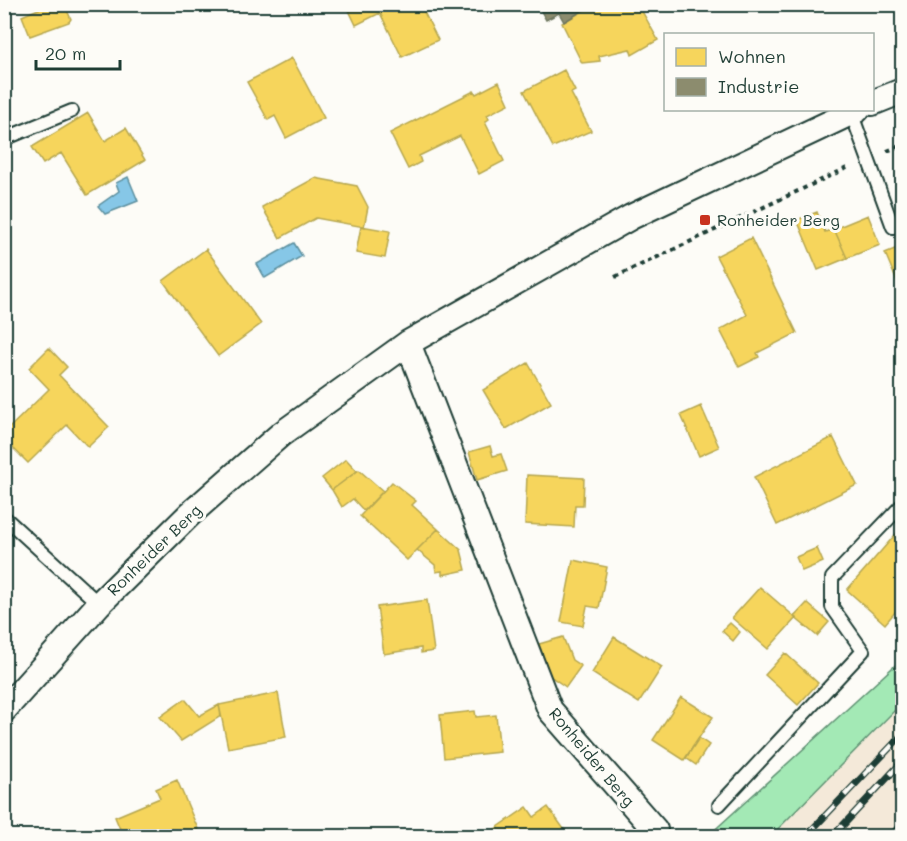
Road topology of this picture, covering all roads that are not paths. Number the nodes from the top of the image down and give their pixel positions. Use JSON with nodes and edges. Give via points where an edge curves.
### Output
{"nodes":[{"id":1,"x":903,"y":91,"type":"edge"},
{"id":2,"x":874,"y":102,"type":"edge"},
{"id":3,"x":72,"y":111,"type":"dead end"},
{"id":4,"x":854,"y":111,"type":"edge"},
{"id":5,"x":860,"y":111,"type":"edge"},
{"id":6,"x":4,"y":140,"type":"edge"},
{"id":7,"x":893,"y":227,"type":"dead end"},
{"id":8,"x":408,"y":343,"type":"junction"},
{"id":9,"x":903,"y":505,"type":"edge"},
{"id":10,"x":4,"y":517,"type":"edge"},
{"id":11,"x":99,"y":604,"type":"junction"},
{"id":12,"x":4,"y":710,"type":"edge"},
{"id":13,"x":719,"y":805,"type":"dead end"},
{"id":14,"x":655,"y":830,"type":"dead end"},
{"id":15,"x":903,"y":830,"type":"edge"},
{"id":16,"x":897,"y":837,"type":"edge"}],
"edges":[{"from":1,"to":2,"type":"street","name":"Ronheider Berg"},
{"from":3,"to":6,"type":"lane"},
{"from":4,"to":8,"type":"street","name":"Ronheider Berg","via":[[631,217]]},
{"from":5,"to":7,"type":"lane","via":[[868,159]]},
{"from":8,"to":11,"type":"street","name":"Ronheider Berg","via":[[280,435],[190,514]]},
{"from":8,"to":14,"type":"street","name":"Ronheider Berg","via":[[550,711]]},
{"from":9,"to":13,"type":"lane","via":[[832,578],[832,607],[863,651]]},
{"from":10,"to":11,"type":"lane","name":"Ronheider Berg"},
{"from":11,"to":12,"type":"street","name":"Ronheider Berg"},
{"from":15,"to":16,"type":"lane"}]}
